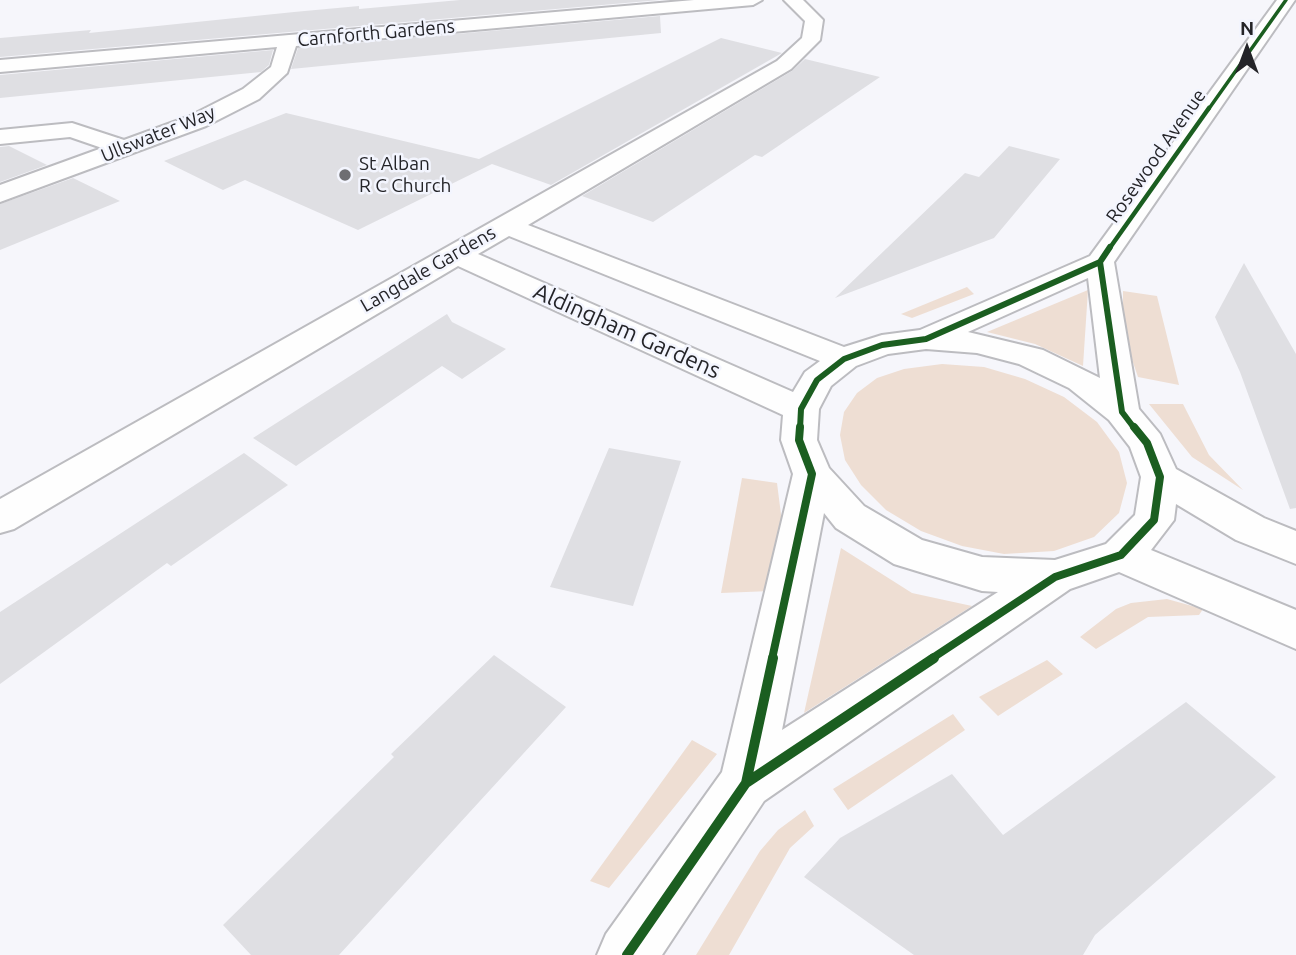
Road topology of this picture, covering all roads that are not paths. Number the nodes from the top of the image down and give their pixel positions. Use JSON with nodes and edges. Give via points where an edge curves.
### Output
{"nodes":[{"id":1,"x":753,"y":0,"type":"edge"},
{"id":2,"x":793,"y":0,"type":"edge"},
{"id":3,"x":1286,"y":0,"type":"edge"},
{"id":4,"x":288,"y":41,"type":"junction"},
{"id":5,"x":0,"y":66,"type":"edge"},
{"id":6,"x":0,"y":137,"type":"edge"},
{"id":7,"x":124,"y":148,"type":"junction"},
{"id":8,"x":0,"y":194,"type":"edge"},
{"id":9,"x":505,"y":225,"type":"junction"},
{"id":10,"x":454,"y":254,"type":"junction"},
{"id":11,"x":1100,"y":262,"type":"junction"},
{"id":12,"x":926,"y":339,"type":"junction"},
{"id":13,"x":844,"y":359,"type":"junction"},
{"id":14,"x":801,"y":409,"type":"junction"},
{"id":15,"x":1122,"y":412,"type":"junction"},
{"id":16,"x":812,"y":474,"type":"junction"},
{"id":17,"x":1160,"y":477,"type":"junction"},
{"id":18,"x":0,"y":518,"type":"edge"},
{"id":19,"x":1296,"y":548,"type":"edge"},
{"id":20,"x":1121,"y":555,"type":"junction"},
{"id":21,"x":1055,"y":577,"type":"junction"},
{"id":22,"x":1296,"y":630,"type":"edge"},
{"id":23,"x":746,"y":783,"type":"junction"},
{"id":24,"x":627,"y":955,"type":"edge"}],
"edges":[{"from":1,"to":4,"type":"street","name":"Carnforth Gardens"},
{"from":2,"to":9,"type":"street","name":"Langdale Gardens","via":[[814,20],[813,30],[811,40],[784,65]]},
{"from":3,"to":11,"type":"street","name":"Rosewood Avenue"},
{"from":4,"to":5,"type":"street","name":"Carnforth Gardens"},
{"from":4,"to":7,"type":"street","name":"Ullswater Way","via":[[280,69],[251,94],[198,121]]},
{"from":6,"to":7,"type":"street","via":[[72,130]]},
{"from":7,"to":8,"type":"street","name":"Ullswater Way"},
{"from":9,"to":10,"type":"street","name":"Langdale Gardens"},
{"from":9,"to":13,"type":"street"},
{"from":10,"to":14,"type":"street","name":"Aldingham Gardens"},
{"from":10,"to":18,"type":"street","name":"Langdale Gardens"},
{"from":11,"to":12,"type":"street"},
{"from":11,"to":15,"type":"street"},
{"from":12,"to":13,"type":"street","via":[[882,345]]},
{"from":12,"to":15,"type":"street","via":[[978,343],[1031,357],[1081,380]]},
{"from":13,"to":14,"type":"street","via":[[817,380]]},
{"from":14,"to":16,"type":"street","via":[[799,440]]},
{"from":15,"to":17,"type":"street","via":[[1147,443]]},
{"from":16,"to":21,"type":"street","via":[[850,517],[909,553],[982,574]]},
{"from":16,"to":23,"type":"street"},
{"from":17,"to":19,"type":"street","via":[[1250,529]]},
{"from":17,"to":20,"type":"street","via":[[1154,520]]},
{"from":20,"to":21,"type":"street"},
{"from":20,"to":22,"type":"street"},
{"from":21,"to":23,"type":"street"},
{"from":23,"to":24,"type":"street"}]}
